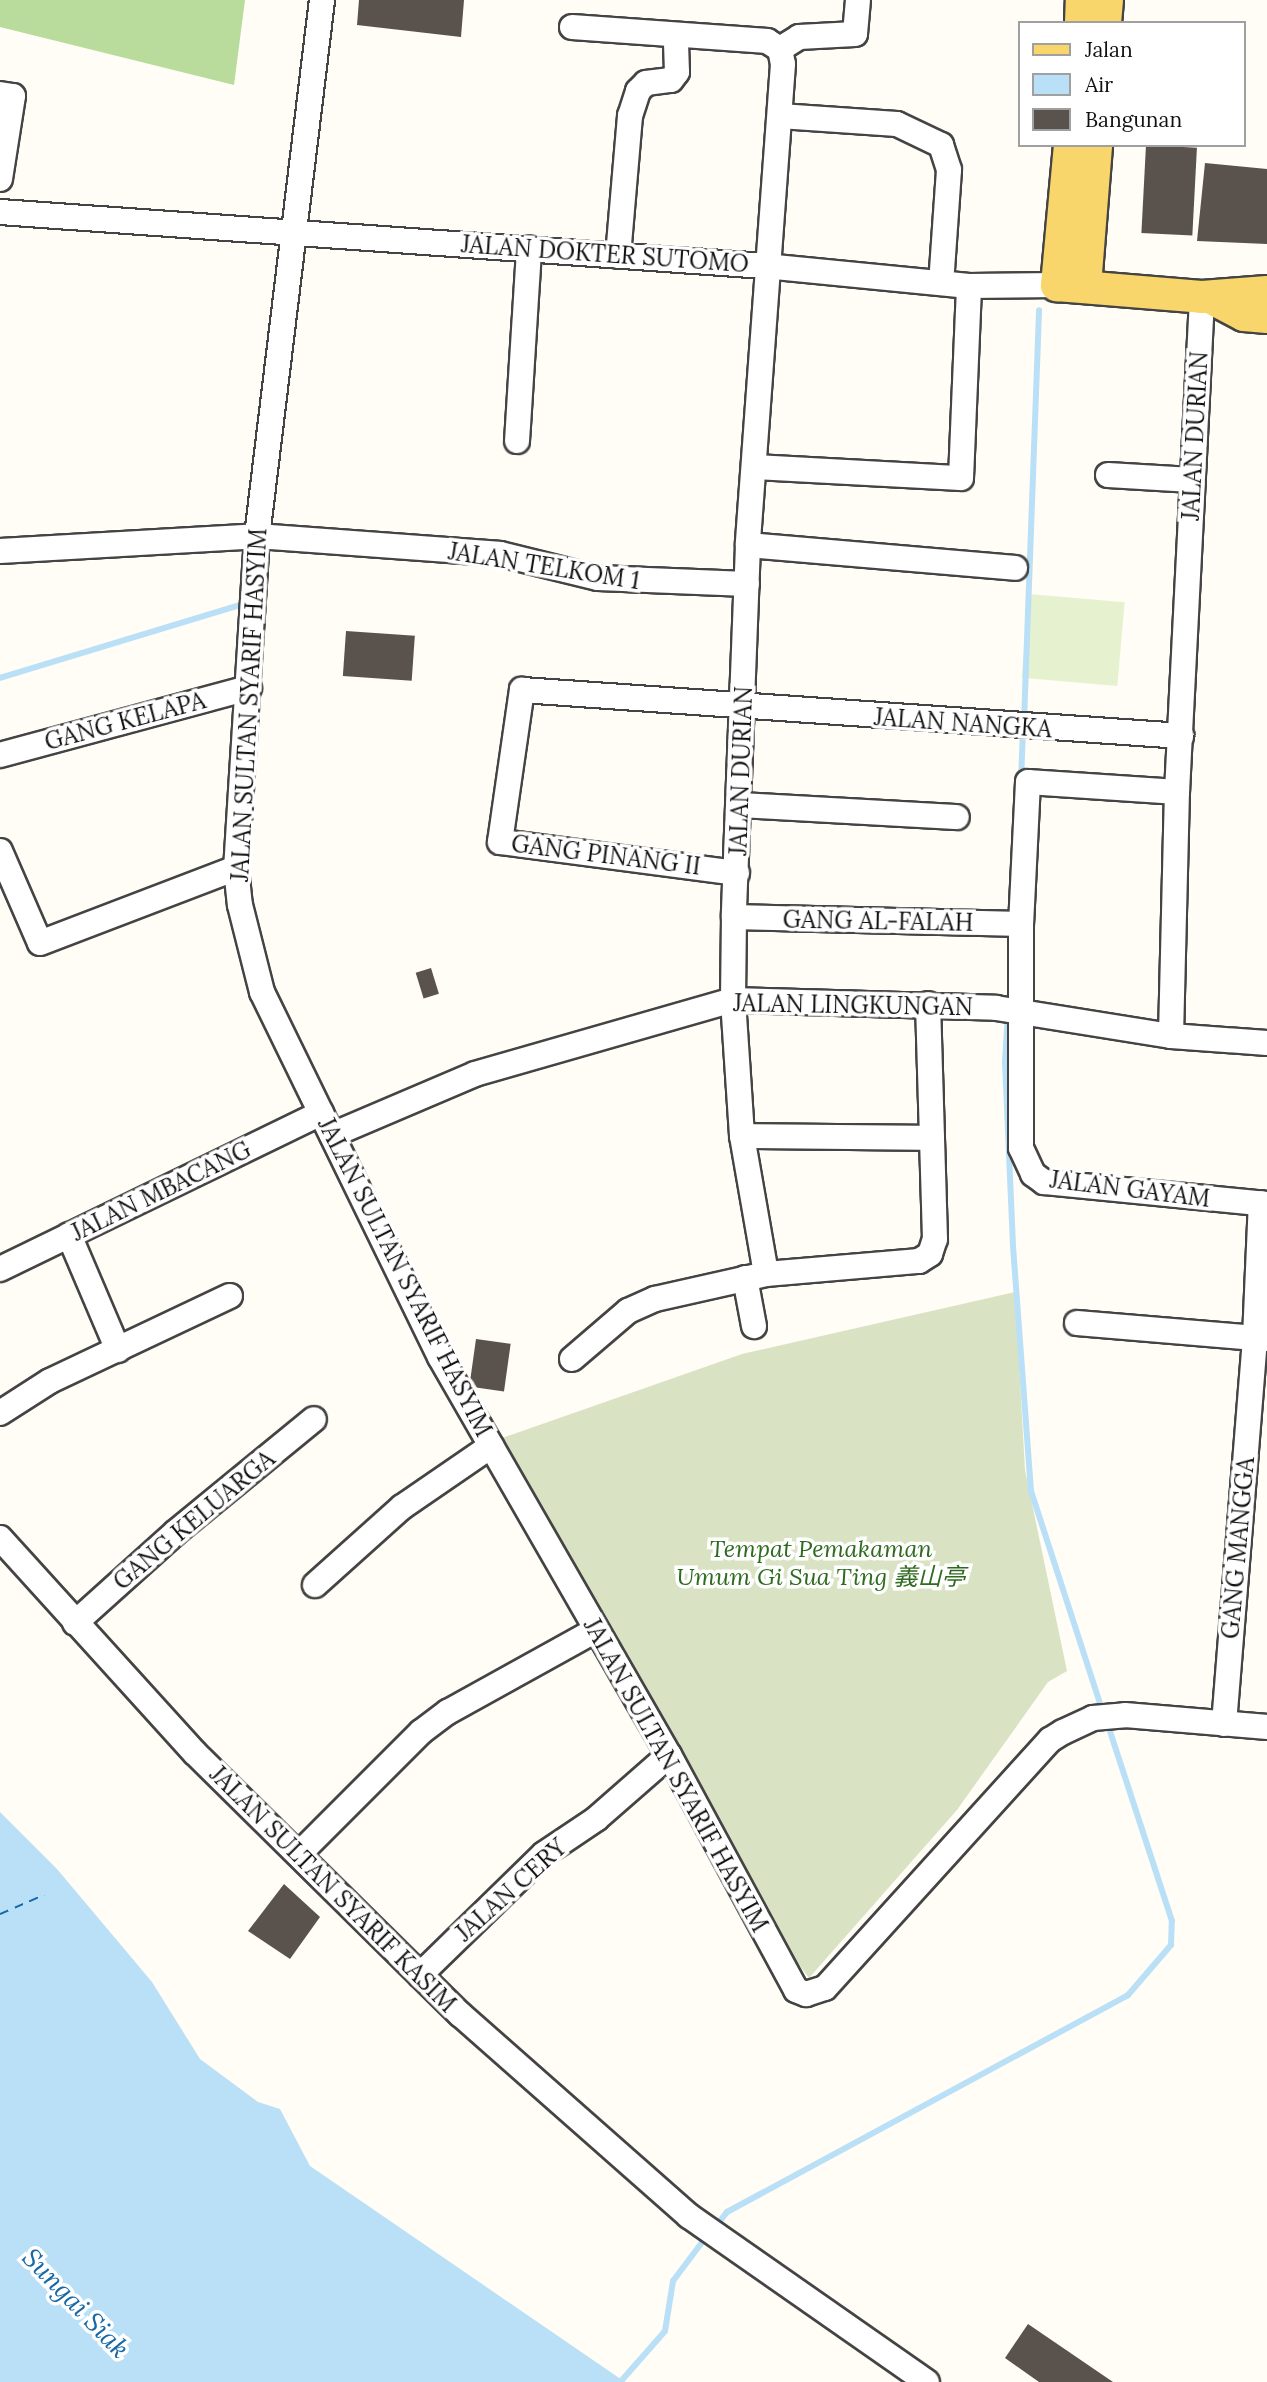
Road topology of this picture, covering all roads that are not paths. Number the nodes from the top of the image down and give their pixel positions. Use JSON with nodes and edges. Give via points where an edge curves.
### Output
{"nodes":[{"id":1,"x":322,"y":0,"type":"edge"},
{"id":2,"x":858,"y":0,"type":"edge"},
{"id":3,"x":1082,"y":0,"type":"edge"},
{"id":4,"x":1107,"y":0,"type":"edge"},
{"id":5,"x":1081,"y":21,"type":"edge"},
{"id":6,"x":1105,"y":21,"type":"edge"},
{"id":7,"x":572,"y":27,"type":"dead end"},
{"id":8,"x":676,"y":35,"type":"junction"},
{"id":9,"x":780,"y":49,"type":"junction"},
{"id":10,"x":0,"y":94,"type":"edge"},
{"id":11,"x":780,"y":116,"type":"junction"},
{"id":12,"x":1070,"y":147,"type":"edge"},
{"id":13,"x":1096,"y":147,"type":"edge"},
{"id":14,"x":0,"y":179,"type":"edge"},
{"id":15,"x":0,"y":212,"type":"edge"},
{"id":16,"x":296,"y":232,"type":"junction"},
{"id":17,"x":528,"y":248,"type":"junction"},
{"id":18,"x":618,"y":256,"type":"junction"},
{"id":19,"x":765,"y":266,"type":"junction"},
{"id":20,"x":941,"y":283,"type":"junction"},
{"id":21,"x":1071,"y":285,"type":"junction"},
{"id":22,"x":969,"y":286,"type":"junction"},
{"id":23,"x":1267,"y":292,"type":"edge"},
{"id":24,"x":1206,"y":297,"type":"junction"},
{"id":25,"x":1267,"y":317,"type":"edge"},
{"id":26,"x":517,"y":441,"type":"dead end"},
{"id":27,"x":755,"y":467,"type":"junction"},
{"id":28,"x":1108,"y":475,"type":"dead end"},
{"id":29,"x":1192,"y":480,"type":"junction"},
{"id":30,"x":257,"y":536,"type":"junction"},
{"id":31,"x":748,"y":545,"type":"junction"},
{"id":32,"x":0,"y":551,"type":"edge"},
{"id":33,"x":1015,"y":568,"type":"dead end"},
{"id":34,"x":747,"y":584,"type":"junction"},
{"id":35,"x":249,"y":688,"type":"junction"},
{"id":36,"x":686,"y":701,"type":"joint"},
{"id":37,"x":744,"y":707,"type":"junction"},
{"id":38,"x":1181,"y":737,"type":"junction"},
{"id":39,"x":0,"y":755,"type":"edge"},
{"id":40,"x":1177,"y":792,"type":"junction"},
{"id":41,"x":739,"y":805,"type":"junction"},
{"id":42,"x":957,"y":817,"type":"dead end"},
{"id":43,"x":0,"y":851,"type":"edge"},
{"id":44,"x":236,"y":869,"type":"junction"},
{"id":45,"x":737,"y":873,"type":"junction"},
{"id":46,"x":734,"y":917,"type":"junction"},
{"id":47,"x":1021,"y":924,"type":"junction"},
{"id":48,"x":733,"y":1000,"type":"junction"},
{"id":49,"x":928,"y":1004,"type":"junction"},
{"id":50,"x":1021,"y":1013,"type":"junction"},
{"id":51,"x":1171,"y":1036,"type":"junction"},
{"id":52,"x":1267,"y":1043,"type":"edge"},
{"id":53,"x":327,"y":1124,"type":"junction"},
{"id":54,"x":742,"y":1136,"type":"junction"},
{"id":55,"x":932,"y":1138,"type":"junction"},
{"id":56,"x":1264,"y":1203,"type":"edge"},
{"id":57,"x":69,"y":1235,"type":"junction"},
{"id":58,"x":0,"y":1269,"type":"edge"},
{"id":59,"x":756,"y":1276,"type":"junction"},
{"id":60,"x":230,"y":1296,"type":"dead end"},
{"id":61,"x":1077,"y":1323,"type":"dead end"},
{"id":62,"x":754,"y":1326,"type":"dead end"},
{"id":63,"x":1261,"y":1338,"type":"edge"},
{"id":64,"x":118,"y":1350,"type":"junction"},
{"id":65,"x":572,"y":1359,"type":"dead end"},
{"id":66,"x":0,"y":1413,"type":"edge"},
{"id":67,"x":314,"y":1419,"type":"dead end"},
{"id":68,"x":491,"y":1446,"type":"junction"},
{"id":69,"x":0,"y":1538,"type":"edge"},
{"id":70,"x":314,"y":1586,"type":"dead end"},
{"id":71,"x":75,"y":1623,"type":"junction"},
{"id":72,"x":596,"y":1630,"type":"junction"},
{"id":73,"x":1224,"y":1724,"type":"junction"},
{"id":74,"x":1267,"y":1727,"type":"edge"},
{"id":75,"x":669,"y":1755,"type":"junction"},
{"id":76,"x":301,"y":1852,"type":"junction"},
{"id":77,"x":420,"y":1975,"type":"junction"},
{"id":78,"x":927,"y":2382,"type":"edge"}],
"edges":[{"from":1,"to":16,"type":"street","name":"JALAN SULTAN SYARIF HASYIM"},
{"from":2,"to":9,"type":"street","via":[[855,34],[799,37]]},
{"from":3,"to":5,"type":"main road"},
{"from":4,"to":6,"type":"main road"},
{"from":7,"to":8,"type":"street"},
{"from":8,"to":9,"type":"street","via":[[767,41]]},
{"from":8,"to":18,"type":"street","via":[[677,72],[671,80],[646,83],[638,91],[630,116]]},
{"from":9,"to":11,"type":"street","name":"JALAN DURIAN"},
{"from":10,"to":14,"type":"street","via":[[13,96]]},
{"from":11,"to":19,"type":"street","name":"JALAN DURIAN"},
{"from":11,"to":20,"type":"street","via":[[897,124],[941,145],[949,170]]},
{"from":12,"to":21,"type":"main road"},
{"from":13,"to":21,"type":"main road"},
{"from":15,"to":16,"type":"street","name":"JALAN DOKTER SUTOMO"},
{"from":16,"to":17,"type":"street","name":"JALAN DOKTER SUTOMO"},
{"from":16,"to":30,"type":"street","name":"JALAN SULTAN SYARIF HASYIM"},
{"from":17,"to":18,"type":"street","name":"JALAN DOKTER SUTOMO"},
{"from":17,"to":26,"type":"street"},
{"from":18,"to":19,"type":"street","name":"JALAN DOKTER SUTOMO"},
{"from":19,"to":20,"type":"street","name":"JALAN DOKTER SUTOMO"},
{"from":19,"to":27,"type":"street","name":"JALAN DURIAN"},
{"from":20,"to":22,"type":"street","name":"JALAN DOKTER SUTOMO"},
{"from":21,"to":22,"type":"street","name":"JALAN DOKTER SUTOMO"},
{"from":21,"to":24,"type":"main road","name":"JALAN DOKTER SUTOMO"},
{"from":22,"to":27,"type":"street","via":[[961,478]]},
{"from":23,"to":24,"type":"main road","name":"JALAN DOKTER SUTOMO"},
{"from":24,"to":25,"type":"main road","name":"JALAN DOKTER SUTOMO","via":[[1244,315]]},
{"from":24,"to":29,"type":"street","name":"JALAN DURIAN"},
{"from":27,"to":31,"type":"street","name":"JALAN DURIAN"},
{"from":28,"to":29,"type":"street"},
{"from":29,"to":38,"type":"street","name":"JALAN DURIAN"},
{"from":30,"to":32,"type":"street","name":"JALAN TELKOM 1"},
{"from":30,"to":34,"type":"street","name":"JALAN TELKOM 1","via":[[499,554],[609,579]]},
{"from":30,"to":35,"type":"street","name":"JALAN SULTAN SYARIF HASYIM"},
{"from":31,"to":33,"type":"street"},
{"from":31,"to":34,"type":"street","name":"JALAN DURIAN"},
{"from":34,"to":37,"type":"street","name":"JALAN DURIAN"},
{"from":35,"to":39,"type":"street","name":"GANG KELAPA"},
{"from":35,"to":44,"type":"street","name":"JALAN SULTAN SYARIF HASYIM"},
{"from":36,"to":37,"type":"street","name":"JALAN NANGKA"},
{"from":36,"to":45,"type":"street","name":"GANG PINANG II","via":[[522,690],[500,842]]},
{"from":37,"to":38,"type":"street","name":"JALAN NANGKA"},
{"from":37,"to":41,"type":"street","name":"JALAN DURIAN"},
{"from":38,"to":40,"type":"street","name":"JALAN DURIAN"},
{"from":40,"to":47,"type":"street","name":"JALAN GAYAM","via":[[1028,782]]},
{"from":40,"to":51,"type":"street","name":"JALAN DURIAN"},
{"from":41,"to":42,"type":"street"},
{"from":41,"to":45,"type":"street","name":"JALAN DURIAN"},
{"from":43,"to":44,"type":"street","via":[[40,943]]},
{"from":44,"to":53,"type":"street","name":"JALAN SULTAN SYARIF HASYIM","via":[[240,905],[262,992]]},
{"from":45,"to":46,"type":"street","name":"JALAN DURIAN"},
{"from":46,"to":47,"type":"street","name":"GANG AL-FALAH"},
{"from":46,"to":48,"type":"street","name":"JALAN DURIAN"},
{"from":47,"to":50,"type":"street","name":"JALAN GAYAM"},
{"from":48,"to":49,"type":"street","name":"JALAN LINGKUNGAN"},
{"from":48,"to":53,"type":"street","name":"JALAN LINGKUNGAN","via":[[475,1074]]},
{"from":48,"to":54,"type":"street","name":"JALAN DURIAN"},
{"from":49,"to":50,"type":"street","name":"JALAN LINGKUNGAN"},
{"from":49,"to":55,"type":"street"},
{"from":50,"to":51,"type":"street","name":"JALAN LINGKUNGAN"},
{"from":50,"to":56,"type":"street","name":"JALAN GAYAM","via":[[1021,1148],[1033,1174],[1044,1182]]},
{"from":51,"to":52,"type":"street","name":"JALAN LINGKUNGAN"},
{"from":53,"to":57,"type":"street","name":"JALAN MBACANG"},
{"from":53,"to":68,"type":"street","name":"JALAN SULTAN SYARIF HASYIM","via":[[440,1357]]},
{"from":54,"to":55,"type":"street"},
{"from":54,"to":59,"type":"street","name":"JALAN DURIAN"},
{"from":55,"to":59,"type":"street","via":[[935,1239],[925,1258]]},
{"from":56,"to":63,"type":"street","name":"GANG MANGGA"},
{"from":57,"to":58,"type":"street","name":"JALAN MBACANG"},
{"from":57,"to":64,"type":"street"},
{"from":59,"to":62,"type":"street","name":"JALAN DURIAN"},
{"from":59,"to":65,"type":"street","via":[[676,1294],[628,1311]]},
{"from":60,"to":64,"type":"street"},
{"from":61,"to":63,"type":"street"},
{"from":63,"to":73,"type":"street","name":"GANG MANGGA"},
{"from":64,"to":66,"type":"street","via":[[50,1381]]},
{"from":67,"to":71,"type":"street","name":"GANG KELUARGA"},
{"from":68,"to":70,"type":"street","via":[[402,1507]]},
{"from":68,"to":72,"type":"street","name":"JALAN SULTAN SYARIF HASYIM"},
{"from":69,"to":71,"type":"street","name":"JALAN SULTAN SYARIF KASIM"},
{"from":71,"to":76,"type":"street","name":"JALAN SULTAN SYARIF KASIM","via":[[195,1753]]},
{"from":72,"to":75,"type":"street","name":"JALAN SULTAN SYARIF HASYIM"},
{"from":72,"to":76,"type":"street","via":[[448,1712],[421,1732]]},
{"from":73,"to":74,"type":"street","name":"JALAN SULTAN SYARIF HASYIM"},
{"from":73,"to":75,"type":"street","name":"JALAN SULTAN SYARIF HASYIM","via":[[1125,1715],[1093,1718],[1050,1740],[825,1988],[806,1994],[789,1983]]},
{"from":75,"to":77,"type":"street","name":"JALAN CERY","via":[[596,1819],[544,1854]]},
{"from":76,"to":77,"type":"street","name":"JALAN SULTAN SYARIF KASIM"},
{"from":77,"to":78,"type":"street","name":"JALAN SULTAN SYARIF KASIM","via":[[689,2216]]}]}
